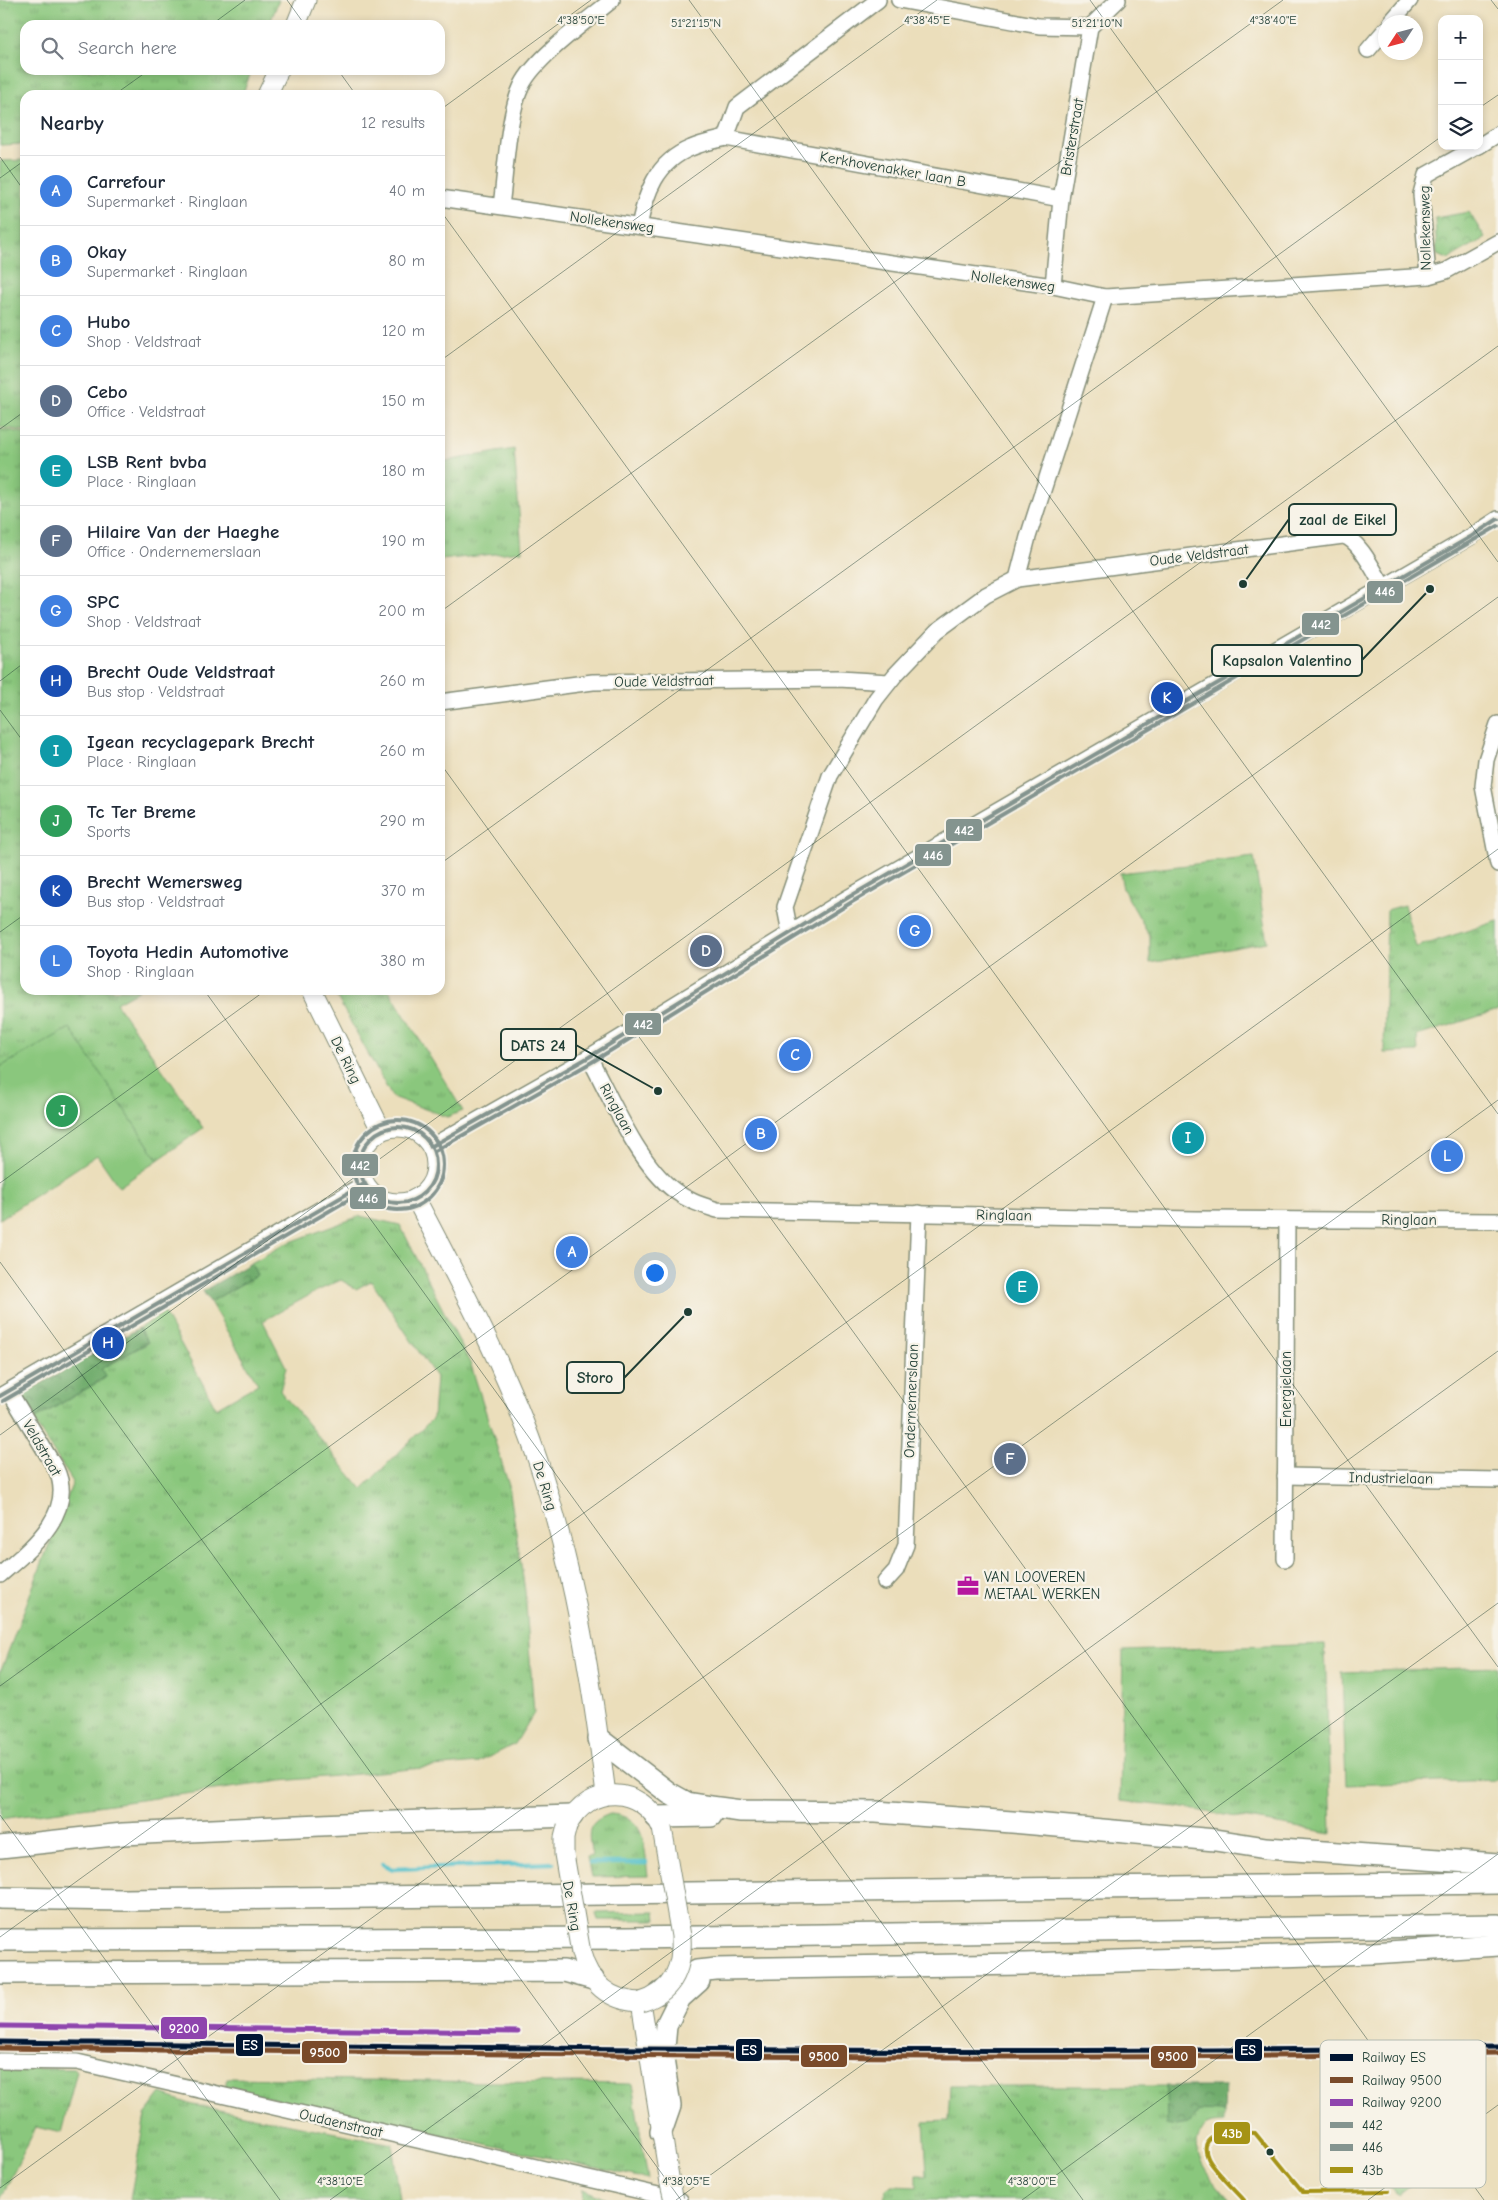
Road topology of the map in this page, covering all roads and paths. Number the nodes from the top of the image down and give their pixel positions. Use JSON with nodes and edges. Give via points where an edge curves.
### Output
{"nodes":[{"id":1,"x":306,"y":0,"type":"edge"},
{"id":2,"x":612,"y":0,"type":"edge"},
{"id":3,"x":878,"y":0,"type":"edge"},
{"id":4,"x":899,"y":0,"type":"edge"},
{"id":5,"x":1118,"y":0,"type":"edge"},
{"id":6,"x":1410,"y":0,"type":"edge"},
{"id":7,"x":934,"y":3,"type":"edge"},
{"id":8,"x":1397,"y":15,"type":"edge"},
{"id":9,"x":298,"y":20,"type":"edge"},
{"id":10,"x":1090,"y":27,"type":"junction"},
{"id":11,"x":1378,"y":38,"type":"edge"},
{"id":12,"x":1368,"y":50,"type":"dead end"},
{"id":13,"x":277,"y":75,"type":"edge"},
{"id":14,"x":278,"y":75,"type":"edge"},
{"id":15,"x":269,"y":90,"type":"edge"},
{"id":16,"x":276,"y":90,"type":"edge"},
{"id":17,"x":1498,"y":134,"type":"edge"},
{"id":18,"x":726,"y":138,"type":"junction"},
{"id":19,"x":1483,"y":143,"type":"edge"},
{"id":20,"x":1472,"y":150,"type":"edge"},
{"id":21,"x":445,"y":199,"type":"edge"},
{"id":22,"x":1061,"y":199,"type":"junction"},
{"id":23,"x":501,"y":206,"type":"junction"},
{"id":24,"x":639,"y":226,"type":"junction"},
{"id":25,"x":1498,"y":242,"type":"edge"},
{"id":26,"x":1428,"y":276,"type":"junction"},
{"id":27,"x":1053,"y":286,"type":"junction"},
{"id":28,"x":1105,"y":297,"type":"junction"},
{"id":29,"x":1498,"y":519,"type":"edge"},
{"id":30,"x":1017,"y":579,"type":"junction"},
{"id":31,"x":1384,"y":588,"type":"junction"},
{"id":32,"x":890,"y":682,"type":"junction"},
{"id":33,"x":445,"y":701,"type":"edge"},
{"id":34,"x":1498,"y":724,"type":"edge"},
{"id":35,"x":1498,"y":864,"type":"edge"},
{"id":36,"x":790,"y":933,"type":"junction"},
{"id":37,"x":314,"y":995,"type":"edge"},
{"id":38,"x":589,"y":1057,"type":"junction"},
{"id":39,"x":380,"y":1130,"type":"junction"},
{"id":40,"x":432,"y":1146,"type":"junction"},
{"id":41,"x":364,"y":1184,"type":"junction"},
{"id":42,"x":416,"y":1199,"type":"junction"},
{"id":43,"x":919,"y":1213,"type":"junction"},
{"id":44,"x":1287,"y":1220,"type":"junction"},
{"id":45,"x":1498,"y":1221,"type":"edge"},
{"id":46,"x":4,"y":1393,"type":"edge"},
{"id":47,"x":1285,"y":1476,"type":"junction"},
{"id":48,"x":1498,"y":1480,"type":"edge"},
{"id":49,"x":1285,"y":1559,"type":"dead end"},
{"id":50,"x":0,"y":1575,"type":"edge"},
{"id":51,"x":886,"y":1582,"type":"dead end"},
{"id":52,"x":599,"y":1739,"type":"junction"},
{"id":53,"x":606,"y":1794,"type":"junction"},
{"id":54,"x":741,"y":1811,"type":"junction"},
{"id":55,"x":569,"y":1821,"type":"junction"},
{"id":56,"x":659,"y":1822,"type":"junction"},
{"id":57,"x":0,"y":1847,"type":"edge"},
{"id":58,"x":1498,"y":1864,"type":"edge"},
{"id":59,"x":1498,"y":1883,"type":"edge"},
{"id":60,"x":0,"y":1898,"type":"edge"},
{"id":61,"x":1498,"y":1925,"type":"edge"},
{"id":62,"x":0,"y":1940,"type":"edge"},
{"id":63,"x":1498,"y":1945,"type":"edge"},
{"id":64,"x":716,"y":1969,"type":"junction"},
{"id":65,"x":0,"y":1974,"type":"edge"},
{"id":66,"x":592,"y":1979,"type":"junction"},
{"id":67,"x":660,"y":1993,"type":"junction"},
{"id":68,"x":641,"y":2002,"type":"junction"},
{"id":69,"x":0,"y":2061,"type":"edge"},
{"id":70,"x":661,"y":2132,"type":"junction"},
{"id":71,"x":672,"y":2192,"type":"edge"},
{"id":72,"x":680,"y":2200,"type":"edge"}],
"edges":[{"from":1,"to":9,"type":"main road"},
{"from":2,"to":23,"type":"street","via":[[538,64],[523,84],[511,126]]},
{"from":3,"to":18,"type":"street","via":[[737,107]]},
{"from":4,"to":7,"type":"street"},
{"from":5,"to":10,"type":"street"},
{"from":6,"to":8,"type":"street"},
{"from":7,"to":10,"type":"street","via":[[1039,26]]},
{"from":10,"to":22,"type":"street","name":"Bristerstraat"},
{"from":11,"to":12,"type":"street"},
{"from":13,"to":15,"type":"main road"},
{"from":14,"to":16,"type":"main road"},
{"from":17,"to":19,"type":"street","name":"Nollekensweg"},
{"from":18,"to":22,"type":"street","name":"Kerkhovenakker laan B"},
{"from":18,"to":24,"type":"street","via":[[690,148],[657,174],[645,197]]},
{"from":20,"to":26,"type":"street","name":"Nollekensweg","via":[[1426,175],[1423,182],[1421,194]]},
{"from":21,"to":23,"type":"street","name":"Nollekensweg"},
{"from":22,"to":27,"type":"street","name":"Bristerstraat"},
{"from":23,"to":24,"type":"street","name":"Nollekensweg"},
{"from":24,"to":27,"type":"street","name":"Nollekensweg"},
{"from":25,"to":26,"type":"street","via":[[1446,271]]},
{"from":26,"to":28,"type":"street","name":"Nollekensweg"},
{"from":27,"to":28,"type":"street","name":"Nollekensweg"},
{"from":28,"to":30,"type":"street"},
{"from":29,"to":31,"type":"street"},
{"from":30,"to":31,"type":"street","name":"Oude Veldstraat","via":[[1342,536],[1350,538],[1358,546]]},
{"from":30,"to":32,"type":"street","name":"Oude Veldstraat","via":[[986,594],[943,626]]},
{"from":31,"to":36,"type":"street"},
{"from":32,"to":33,"type":"street","name":"Oude Veldstraat","via":[[839,679],[593,682]]},
{"from":32,"to":36,"type":"street","name":"Oude Veldstraat","via":[[858,727],[830,776],[785,908]]},
{"from":34,"to":35,"type":"street","via":[[1486,760],[1483,786]]},
{"from":36,"to":38,"type":"street"},
{"from":37,"to":39,"type":"main road","name":"De Ring"},
{"from":38,"to":40,"type":"street"},
{"from":38,"to":43,"type":"street","name":"Ringlaan","via":[[651,1170],[674,1191],[694,1203],[716,1210]]},
{"from":39,"to":40,"type":"main road","via":[[402,1127],[413,1130]]},
{"from":39,"to":41,"type":"main road","via":[[363,1150],[360,1174]]},
{"from":40,"to":42,"type":"main road","via":[[436,1157],[434,1180]]},
{"from":41,"to":42,"type":"main road","via":[[383,1201],[394,1204]]},
{"from":41,"to":46,"type":"street","name":"Veldstraat"},
{"from":42,"to":52,"type":"main road","name":"De Ring","via":[[483,1334],[537,1460],[558,1526],[573,1592]]},
{"from":43,"to":44,"type":"street","name":"Ringlaan"},
{"from":43,"to":51,"type":"street","name":"Ondernemerslaan","via":[[906,1545],[896,1570]]},
{"from":44,"to":45,"type":"street","name":"Ringlaan"},
{"from":44,"to":47,"type":"street","name":"Energielaan"},
{"from":46,"to":50,"type":"street","name":"Veldstraat","via":[[61,1478],[61,1499],[44,1533]]},
{"from":47,"to":48,"type":"street","name":"Industrielaan"},
{"from":47,"to":49,"type":"street","name":"Energielaan"},
{"from":52,"to":53,"type":"main road","name":"De Ring"},
{"from":52,"to":54,"type":"highway","via":[[678,1798],[688,1803]]},
{"from":53,"to":55,"type":"main road","via":[[591,1800]]},
{"from":53,"to":56,"type":"main road","via":[[638,1800]]},
{"from":54,"to":56,"type":"highway"},
{"from":54,"to":58,"type":"highway","via":[[876,1812],[992,1820],[1215,1840],[1266,1848]]},
{"from":55,"to":57,"type":"highway","via":[[124,1834]]},
{"from":55,"to":66,"type":"main road","name":"De Ring","bridge":true,"via":[[564,1854],[581,1953]]},
{"from":56,"to":67,"type":"main road","bridge":true,"via":[[682,1952],[678,1972]]},
{"from":59,"to":60,"type":"highway","via":[[134,1900]]},
{"from":61,"to":62,"type":"highway","via":[[618,1938]]},
{"from":63,"to":64,"type":"highway","via":[[1372,1953],[1025,1964]]},
{"from":64,"to":67,"type":"highway","bridge":true,"via":[[697,1971]]},
{"from":64,"to":70,"type":"highway","via":[[680,1998],[666,2026],[663,2059],[670,2106]]},
{"from":65,"to":66,"type":"highway","via":[[564,1971]]},
{"from":66,"to":68,"type":"main road","name":"De Ring","via":[[612,1997]]},
{"from":67,"to":68,"type":"main road","bridge":true},
{"from":68,"to":70,"type":"main road"},
{"from":69,"to":72,"type":"street","name":"Oudaenstraat","via":[[77,2062]]},
{"from":70,"to":71,"type":"main road"}]}
